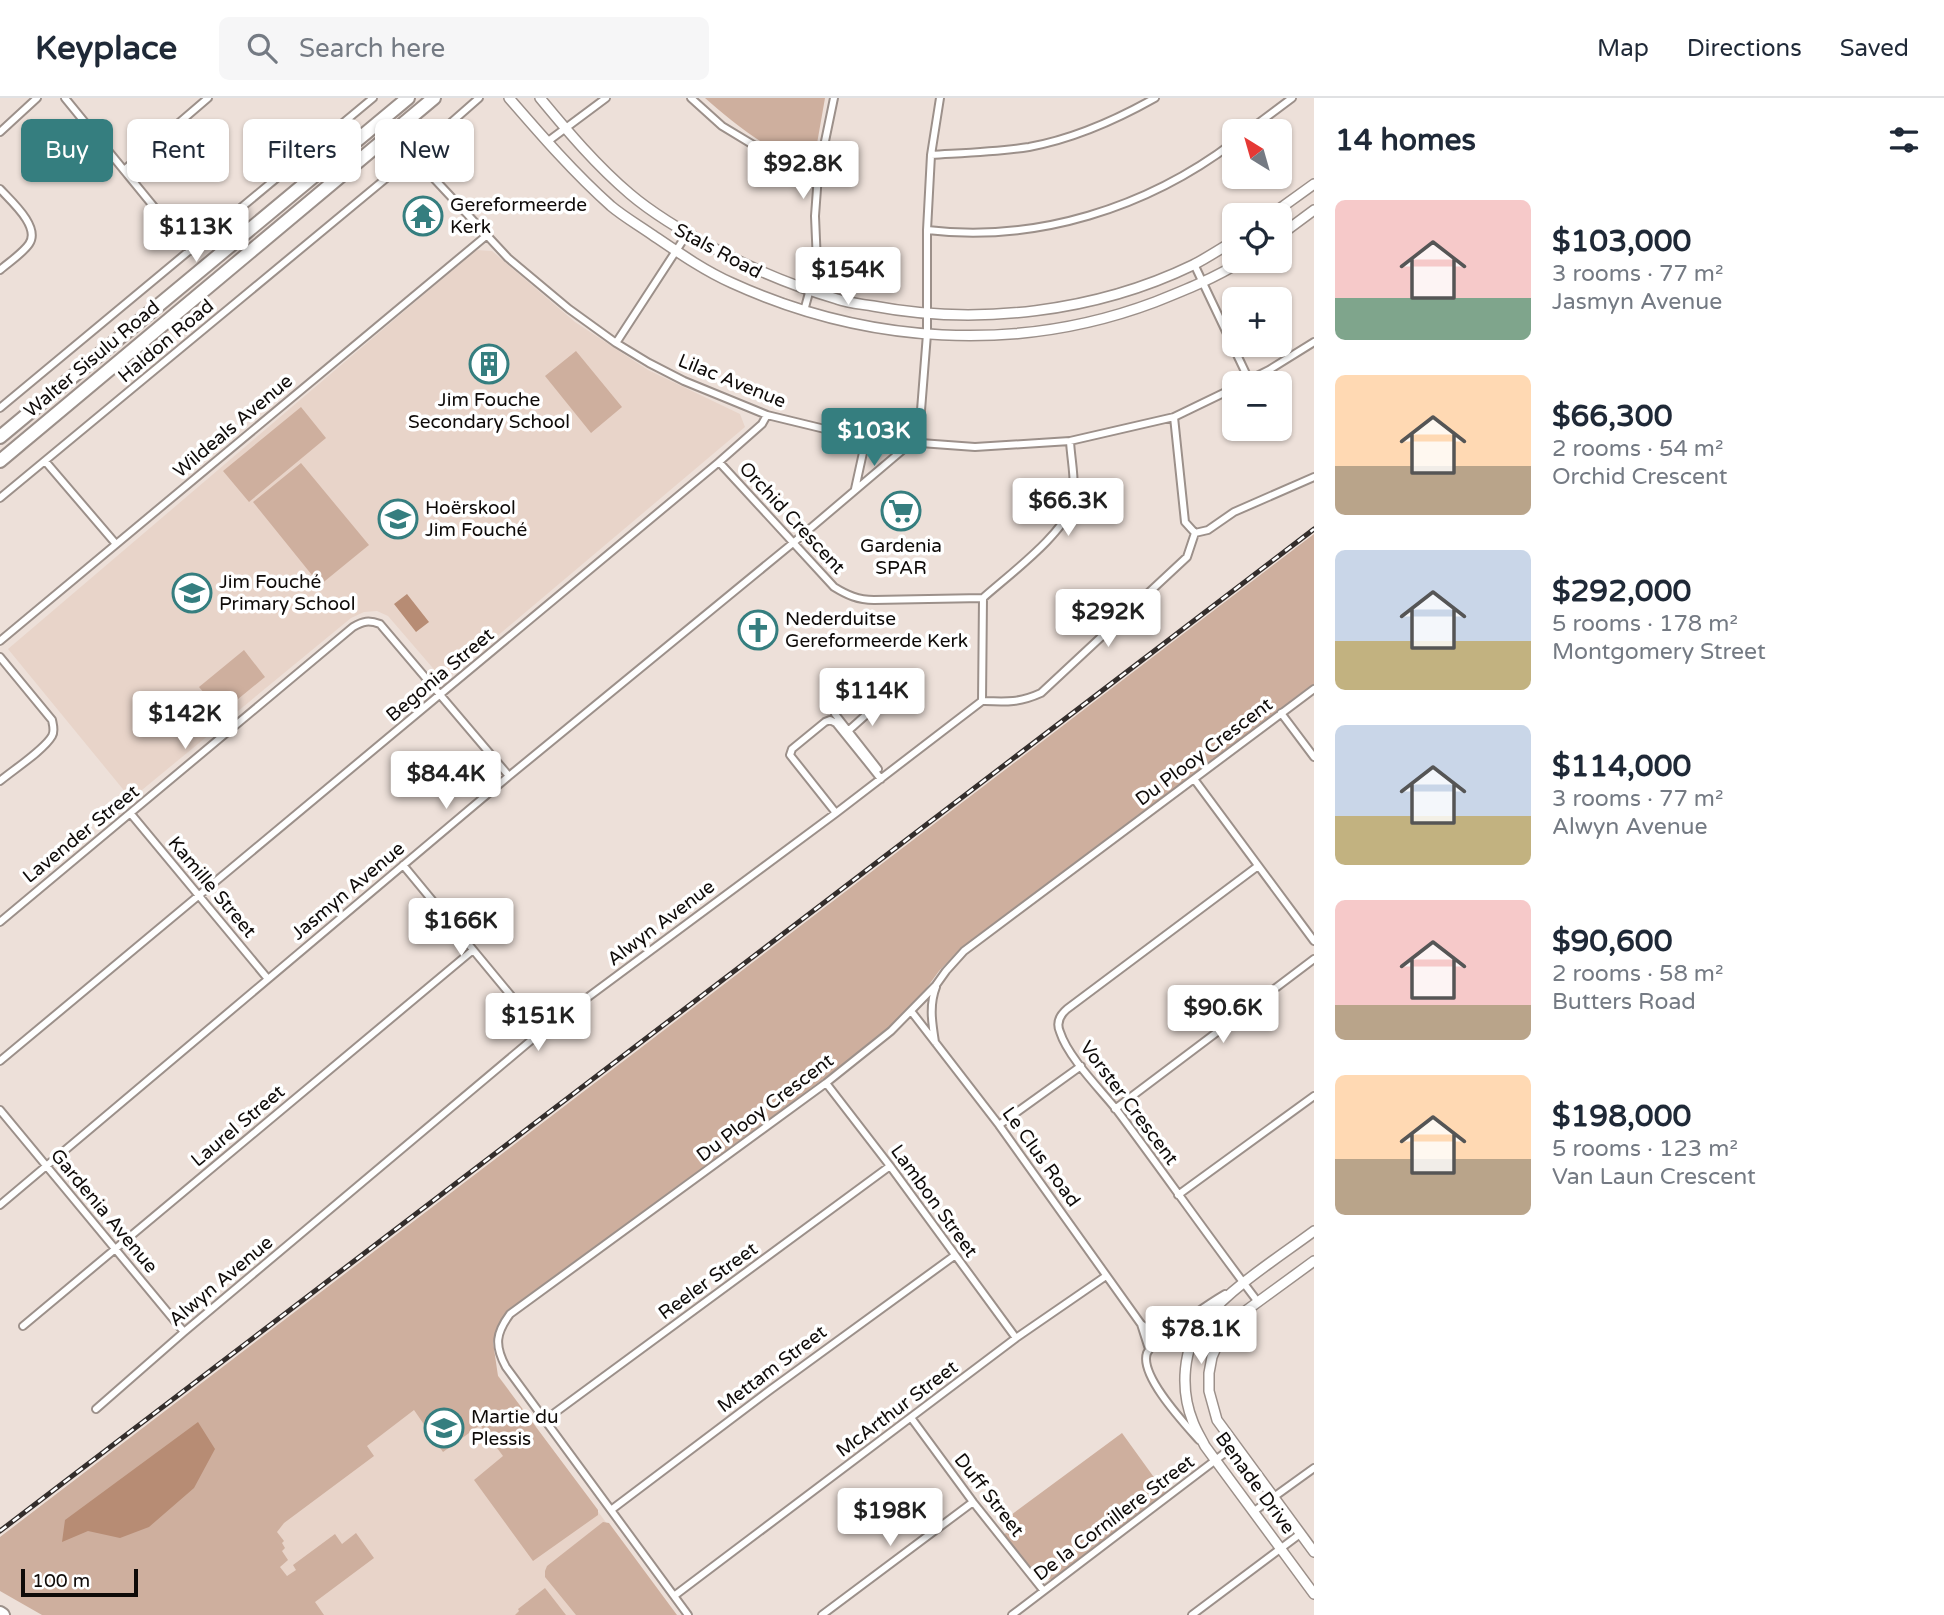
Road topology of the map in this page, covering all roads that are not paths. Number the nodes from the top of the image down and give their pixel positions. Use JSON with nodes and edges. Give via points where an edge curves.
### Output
{"nodes":[{"id":1,"x":37,"y":98,"type":"edge"},
{"id":2,"x":65,"y":98,"type":"edge"},
{"id":3,"x":208,"y":98,"type":"edge"},
{"id":4,"x":373,"y":98,"type":"edge"},
{"id":5,"x":408,"y":98,"type":"edge"},
{"id":6,"x":434,"y":98,"type":"edge"},
{"id":7,"x":479,"y":98,"type":"edge"},
{"id":8,"x":509,"y":98,"type":"edge"},
{"id":9,"x":540,"y":98,"type":"edge"},
{"id":10,"x":606,"y":98,"type":"edge"},
{"id":11,"x":691,"y":98,"type":"edge"},
{"id":12,"x":834,"y":98,"type":"edge"},
{"id":13,"x":940,"y":98,"type":"edge"},
{"id":14,"x":1155,"y":98,"type":"edge"},
{"id":15,"x":1292,"y":98,"type":"edge"},
{"id":16,"x":455,"y":119,"type":"edge"},
{"id":17,"x":1264,"y":119,"type":"edge"},
{"id":18,"x":565,"y":128,"type":"junction"},
{"id":19,"x":0,"y":132,"type":"edge"},
{"id":20,"x":547,"y":142,"type":"junction"},
{"id":21,"x":1222,"y":150,"type":"edge"},
{"id":22,"x":931,"y":155,"type":"junction"},
{"id":23,"x":124,"y":170,"type":"junction"},
{"id":24,"x":818,"y":175,"type":"junction"},
{"id":25,"x":382,"y":182,"type":"edge"},
{"id":26,"x":437,"y":182,"type":"edge"},
{"id":27,"x":1314,"y":184,"type":"edge"},
{"id":28,"x":0,"y":189,"type":"edge"},
{"id":29,"x":1288,"y":203,"type":"edge"},
{"id":30,"x":1314,"y":210,"type":"edge"},
{"id":31,"x":1292,"y":226,"type":"edge"},
{"id":32,"x":927,"y":230,"type":"junction"},
{"id":33,"x":687,"y":234,"type":"junction"},
{"id":34,"x":486,"y":236,"type":"junction"},
{"id":35,"x":1222,"y":248,"type":"edge"},
{"id":36,"x":190,"y":251,"type":"junction"},
{"id":37,"x":676,"y":251,"type":"junction"},
{"id":38,"x":1194,"y":264,"type":"junction"},
{"id":39,"x":0,"y":270,"type":"edge"},
{"id":40,"x":1222,"y":272,"type":"edge"},
{"id":41,"x":1202,"y":283,"type":"junction"},
{"id":42,"x":809,"y":290,"type":"junction"},
{"id":43,"x":804,"y":310,"type":"junction"},
{"id":44,"x":927,"y":314,"type":"junction"},
{"id":45,"x":927,"y":334,"type":"junction"},
{"id":46,"x":1314,"y":342,"type":"edge"},
{"id":47,"x":616,"y":343,"type":"junction"},
{"id":48,"x":1241,"y":371,"type":"edge"},
{"id":49,"x":1265,"y":371,"type":"edge"},
{"id":50,"x":1222,"y":394,"type":"edge"},
{"id":51,"x":0,"y":408,"type":"edge"},
{"id":52,"x":767,"y":415,"type":"junction"},
{"id":53,"x":1174,"y":416,"type":"junction"},
{"id":54,"x":0,"y":437,"type":"edge"},
{"id":55,"x":866,"y":439,"type":"junction"},
{"id":56,"x":1070,"y":441,"type":"junction"},
{"id":57,"x":912,"y":442,"type":"junction"},
{"id":58,"x":0,"y":461,"type":"edge"},
{"id":59,"x":45,"y":461,"type":"junction"},
{"id":60,"x":719,"y":463,"type":"junction"},
{"id":61,"x":1314,"y":477,"type":"edge"},
{"id":62,"x":855,"y":491,"type":"junction"},
{"id":63,"x":0,"y":498,"type":"edge"},
{"id":64,"x":1195,"y":533,"type":"junction"},
{"id":65,"x":793,"y":543,"type":"junction"},
{"id":66,"x":116,"y":544,"type":"junction"},
{"id":67,"x":983,"y":598,"type":"junction"},
{"id":68,"x":0,"y":641,"type":"edge"},
{"id":69,"x":0,"y":657,"type":"edge"},
{"id":70,"x":866,"y":680,"type":"dead end"},
{"id":71,"x":1314,"y":689,"type":"edge"},
{"id":72,"x":440,"y":696,"type":"junction"},
{"id":73,"x":982,"y":701,"type":"junction"},
{"id":74,"x":877,"y":705,"type":"dead end"},
{"id":75,"x":1281,"y":713,"type":"junction"},
{"id":76,"x":848,"y":731,"type":"junction"},
{"id":77,"x":1314,"y":757,"type":"edge"},
{"id":78,"x":509,"y":776,"type":"junction"},
{"id":79,"x":882,"y":777,"type":"junction"},
{"id":80,"x":1194,"y":779,"type":"junction"},
{"id":81,"x":0,"y":781,"type":"edge"},
{"id":82,"x":836,"y":813,"type":"junction"},
{"id":83,"x":131,"y":814,"type":"junction"},
{"id":84,"x":403,"y":865,"type":"junction"},
{"id":85,"x":1258,"y":866,"type":"junction"},
{"id":86,"x":198,"y":895,"type":"junction"},
{"id":87,"x":0,"y":922,"type":"edge"},
{"id":88,"x":1314,"y":941,"type":"edge"},
{"id":89,"x":473,"y":950,"type":"junction"},
{"id":90,"x":1314,"y":959,"type":"edge"},
{"id":91,"x":268,"y":979,"type":"junction"},
{"id":92,"x":936,"y":985,"type":"junction"},
{"id":93,"x":911,"y":1011,"type":"junction"},
{"id":94,"x":541,"y":1032,"type":"junction"},
{"id":95,"x":936,"y":1045,"type":"junction"},
{"id":96,"x":0,"y":1061,"type":"edge"},
{"id":97,"x":1081,"y":1066,"type":"junction"},
{"id":98,"x":826,"y":1083,"type":"junction"},
{"id":99,"x":1314,"y":1096,"type":"edge"},
{"id":100,"x":1115,"y":1109,"type":"junction"},
{"id":101,"x":0,"y":1110,"type":"edge"},
{"id":102,"x":999,"y":1125,"type":"junction"},
{"id":103,"x":47,"y":1166,"type":"junction"},
{"id":104,"x":890,"y":1166,"type":"junction"},
{"id":105,"x":1178,"y":1195,"type":"junction"},
{"id":106,"x":0,"y":1205,"type":"edge"},
{"id":107,"x":1314,"y":1231,"type":"edge"},
{"id":108,"x":116,"y":1249,"type":"junction"},
{"id":109,"x":954,"y":1256,"type":"junction"},
{"id":110,"x":1314,"y":1261,"type":"edge"},
{"id":111,"x":1106,"y":1276,"type":"junction"},
{"id":112,"x":1244,"y":1283,"type":"junction"},
{"id":113,"x":1258,"y":1302,"type":"junction"},
{"id":114,"x":1141,"y":1324,"type":"junction"},
{"id":115,"x":23,"y":1326,"type":"dead end"},
{"id":116,"x":184,"y":1332,"type":"junction"},
{"id":117,"x":1016,"y":1338,"type":"junction"},
{"id":118,"x":1161,"y":1339,"type":"junction"},
{"id":119,"x":1149,"y":1349,"type":"junction"},
{"id":120,"x":96,"y":1409,"type":"dead end"},
{"id":121,"x":912,"y":1419,"type":"junction"},
{"id":122,"x":545,"y":1420,"type":"junction"},
{"id":123,"x":1205,"y":1446,"type":"junction"},
{"id":124,"x":1234,"y":1446,"type":"junction"},
{"id":125,"x":1216,"y":1461,"type":"junction"},
{"id":126,"x":1314,"y":1468,"type":"edge"},
{"id":127,"x":1273,"y":1498,"type":"junction"},
{"id":128,"x":973,"y":1502,"type":"junction"},
{"id":129,"x":611,"y":1510,"type":"junction"},
{"id":130,"x":1253,"y":1512,"type":"junction"},
{"id":131,"x":1300,"y":1534,"type":"junction"},
{"id":132,"x":1280,"y":1549,"type":"junction"},
{"id":133,"x":1314,"y":1552,"type":"edge"},
{"id":134,"x":1043,"y":1590,"type":"junction"},
{"id":135,"x":1314,"y":1594,"type":"edge"},
{"id":136,"x":674,"y":1596,"type":"junction"},
{"id":137,"x":688,"y":1615,"type":"edge"},
{"id":138,"x":822,"y":1615,"type":"edge"},
{"id":139,"x":1012,"y":1615,"type":"edge"},
{"id":140,"x":1192,"y":1615,"type":"edge"}],
"edges":[{"from":1,"to":19,"type":"street"},
{"from":2,"to":23,"type":"street"},
{"from":3,"to":23,"type":"street"},
{"from":4,"to":36,"type":"street"},
{"from":5,"to":54,"type":"highway","name":"Walter Sisulu Road"},
{"from":6,"to":58,"type":"highway","name":"Walter Sisulu Road"},
{"from":7,"to":16,"type":"street","name":"Haldon Road"},
{"from":8,"to":20,"type":"street","name":"Stals Road"},
{"from":9,"to":18,"type":"street","name":"Stals Road"},
{"from":10,"to":18,"type":"street"},
{"from":11,"to":24,"type":"street","via":[[722,126],[770,155]]},
{"from":12,"to":24,"type":"street"},
{"from":13,"to":22,"type":"street"},
{"from":14,"to":22,"type":"street","via":[[1103,124],[1054,141]]},
{"from":15,"to":17,"type":"street"},
{"from":18,"to":20,"type":"street"},
{"from":18,"to":33,"type":"street","name":"Stals Road","via":[[632,195]]},
{"from":20,"to":37,"type":"street","name":"Stals Road","via":[[612,207]]},
{"from":21,"to":32,"type":"street","via":[[1185,175],[1100,212],[1015,231]]},
{"from":22,"to":32,"type":"street"},
{"from":23,"to":36,"type":"street"},
{"from":24,"to":42,"type":"street","via":[[817,263]]},
{"from":25,"to":59,"type":"street","name":"Haldon Road"},
{"from":26,"to":34,"type":"street","name":"Lilac Avenue"},
{"from":27,"to":29,"type":"street"},
{"from":28,"to":39,"type":"street","via":[[32,231],[28,246]]},
{"from":30,"to":31,"type":"street"},
{"from":32,"to":44,"type":"street"},
{"from":33,"to":37,"type":"street"},
{"from":33,"to":42,"type":"street","name":"Stals Road","via":[[771,277]]},
{"from":34,"to":47,"type":"street","name":"Lilac Avenue","via":[[538,285]]},
{"from":34,"to":66,"type":"street","name":"Wildeals Avenue"},
{"from":35,"to":38,"type":"street","name":"Stals Road"},
{"from":36,"to":51,"type":"street"},
{"from":37,"to":43,"type":"street","name":"Stals Road","via":[[731,283]]},
{"from":37,"to":47,"type":"street"},
{"from":38,"to":41,"type":"street"},
{"from":38,"to":44,"type":"street","name":"Stals Road","via":[[1149,283],[1066,306]]},
{"from":40,"to":41,"type":"street","name":"Stals Road"},
{"from":41,"to":45,"type":"street","name":"Stals Road","via":[[1138,308],[1054,328],[1005,335]]},
{"from":41,"to":48,"type":"street"},
{"from":42,"to":43,"type":"street"},
{"from":42,"to":44,"type":"street","name":"Stals Road","via":[[839,300]]},
{"from":43,"to":45,"type":"street","name":"Stals Road"},
{"from":44,"to":45,"type":"street"},
{"from":45,"to":57,"type":"street","via":[[920,423]]},
{"from":46,"to":49,"type":"street"},
{"from":47,"to":52,"type":"street","name":"Lilac Avenue","via":[[684,381]]},
{"from":50,"to":53,"type":"street","name":"Lilac Avenue"},
{"from":52,"to":55,"type":"street","name":"Lilac Avenue"},
{"from":52,"to":60,"type":"street","name":"Begonia Street"},
{"from":53,"to":56,"type":"street","name":"Lilac Avenue"},
{"from":53,"to":64,"type":"street","via":[[1185,522]]},
{"from":55,"to":57,"type":"street","name":"Lilac Avenue"},
{"from":55,"to":62,"type":"street"},
{"from":56,"to":57,"type":"street","name":"Lilac Avenue","via":[[975,447]]},
{"from":56,"to":67,"type":"street","via":[[1074,488],[1066,519]]},
{"from":57,"to":62,"type":"street","name":"Jasmyn Avenue"},
{"from":59,"to":63,"type":"street","name":"Haldon Road"},
{"from":59,"to":66,"type":"street"},
{"from":60,"to":65,"type":"street","name":"Orchid Crescent"},
{"from":60,"to":72,"type":"street","name":"Begonia Street"},
{"from":61,"to":64,"type":"street"},
{"from":62,"to":65,"type":"street","name":"Jasmyn Avenue"},
{"from":64,"to":73,"type":"street","via":[[1187,557],[1041,693],[1009,703]]},
{"from":65,"to":67,"type":"street","name":"Orchid Crescent","via":[[834,587],[853,597]]},
{"from":65,"to":78,"type":"street","name":"Jasmyn Avenue"},
{"from":66,"to":68,"type":"street","name":"Wildeals Avenue"},
{"from":67,"to":73,"type":"street"},
{"from":69,"to":81,"type":"street","via":[[52,720],[54,729],[43,746]]},
{"from":70,"to":76,"type":"street","via":[[835,710]]},
{"from":71,"to":75,"type":"street","name":"Du Plooy Crescent"},
{"from":72,"to":78,"type":"street"},
{"from":72,"to":83,"type":"street","name":"Lavender Street","via":[[380,624],[366,621],[353,627]]},
{"from":72,"to":86,"type":"street","name":"Begonia Street"},
{"from":73,"to":79,"type":"street","name":"Alwyn Avenue"},
{"from":74,"to":76,"type":"street"},
{"from":75,"to":77,"type":"street"},
{"from":75,"to":80,"type":"street","name":"Du Plooy Crescent"},
{"from":76,"to":79,"type":"street"},
{"from":78,"to":84,"type":"street","name":"Jasmyn Avenue"},
{"from":79,"to":82,"type":"street","name":"Alwyn Avenue"},
{"from":79,"to":82,"type":"street","via":[[836,723],[825,722],[790,755]]},
{"from":80,"to":85,"type":"street"},
{"from":80,"to":92,"type":"street","name":"Du Plooy Crescent","via":[[964,951]]},
{"from":82,"to":94,"type":"street","name":"Alwyn Avenue"},
{"from":83,"to":86,"type":"street","name":"Kamille Street"},
{"from":83,"to":87,"type":"street","name":"Lavender Street"},
{"from":84,"to":89,"type":"street"},
{"from":84,"to":91,"type":"street","name":"Jasmyn Avenue"},
{"from":85,"to":88,"type":"street"},
{"from":85,"to":97,"type":"street","name":"Vorster Crescent","via":[[1062,1013],[1060,1034]]},
{"from":86,"to":91,"type":"street","name":"Kamille Street"},
{"from":86,"to":96,"type":"street","name":"Begonia Street"},
{"from":89,"to":94,"type":"street"},
{"from":89,"to":108,"type":"street","name":"Laurel Street"},
{"from":90,"to":100,"type":"street"},
{"from":91,"to":103,"type":"street","name":"Jasmyn Avenue"},
{"from":92,"to":93,"type":"street","name":"Du Plooy Crescent"},
{"from":92,"to":95,"type":"street","via":[[931,1015]]},
{"from":93,"to":95,"type":"street","name":"Le Clus Road"},
{"from":93,"to":98,"type":"street","name":"Du Plooy Crescent"},
{"from":94,"to":116,"type":"street","name":"Alwyn Avenue"},
{"from":95,"to":102,"type":"street","name":"Le Clus Road"},
{"from":97,"to":100,"type":"street","name":"Vorster Crescent"},
{"from":97,"to":102,"type":"street"},
{"from":98,"to":104,"type":"street","name":"Lambon Street"},
{"from":98,"to":122,"type":"street","name":"Du Plooy Crescent","via":[[510,1314],[499,1333],[500,1356]]},
{"from":99,"to":105,"type":"street"},
{"from":100,"to":105,"type":"street","name":"Vorster Crescent"},
{"from":101,"to":103,"type":"street","name":"Gardenia Avenue"},
{"from":102,"to":111,"type":"street","name":"Le Clus Road"},
{"from":103,"to":106,"type":"street","name":"Jasmyn Avenue"},
{"from":103,"to":108,"type":"street","name":"Gardenia Avenue"},
{"from":104,"to":109,"type":"street","name":"Lambon Street"},
{"from":104,"to":122,"type":"street","name":"Reeler Street"},
{"from":105,"to":112,"type":"street","name":"Vorster Crescent"},
{"from":107,"to":112,"type":"street","name":"Benade Drive"},
{"from":108,"to":115,"type":"street","name":"Laurel Street"},
{"from":108,"to":116,"type":"street","name":"Gardenia Avenue"},
{"from":109,"to":117,"type":"street","name":"Lambon Street"},
{"from":109,"to":129,"type":"street","name":"Mettam Street"},
{"from":110,"to":113,"type":"street","name":"Benade Drive"},
{"from":111,"to":114,"type":"street","name":"Le Clus Road"},
{"from":111,"to":117,"type":"street","name":"McArthur Street"},
{"from":112,"to":113,"type":"street","name":"Vorster Crescent"},
{"from":112,"to":118,"type":"street"},
{"from":112,"to":123,"type":"street","name":"Benade Drive","via":[[1204,1320],[1188,1356],[1184,1377],[1187,1400]]},
{"from":113,"to":124,"type":"street","name":"Benade Drive","via":[[1225,1331],[1209,1373],[1211,1404]]},
{"from":114,"to":118,"type":"street","name":"Le Clus Road"},
{"from":114,"to":119,"type":"street","name":"Le Clus Road"},
{"from":116,"to":120,"type":"street","name":"Alwyn Avenue"},
{"from":117,"to":121,"type":"street","name":"McArthur Street"},
{"from":118,"to":119,"type":"street"},
{"from":119,"to":123,"type":"street","name":"Le Clus Road","via":[[1151,1377]]},
{"from":121,"to":128,"type":"street","name":"Duff Street"},
{"from":121,"to":136,"type":"street","name":"McArthur Street"},
{"from":122,"to":129,"type":"street","name":"Du Plooy Crescent"},
{"from":123,"to":125,"type":"street","name":"Benade Drive"},
{"from":124,"to":125,"type":"street","name":"De la Cornillere Street"},
{"from":124,"to":127,"type":"street","name":"Benade Drive"},
{"from":125,"to":130,"type":"street","name":"Benade Drive"},
{"from":125,"to":134,"type":"street","name":"De la Cornillere Street"},
{"from":126,"to":127,"type":"street"},
{"from":127,"to":130,"type":"street"},
{"from":127,"to":131,"type":"street","name":"Benade Drive"},
{"from":128,"to":134,"type":"street","name":"Duff Street"},
{"from":128,"to":138,"type":"street"},
{"from":129,"to":136,"type":"street","name":"Du Plooy Crescent"},
{"from":130,"to":132,"type":"street","name":"Benade Drive"},
{"from":131,"to":132,"type":"street"},
{"from":131,"to":133,"type":"street","name":"Benade Drive"},
{"from":132,"to":135,"type":"street","name":"Benade Drive"},
{"from":132,"to":140,"type":"street"},
{"from":134,"to":139,"type":"street","name":"De la Cornillere Street"},
{"from":136,"to":137,"type":"street","name":"Du Plooy Crescent"}]}
